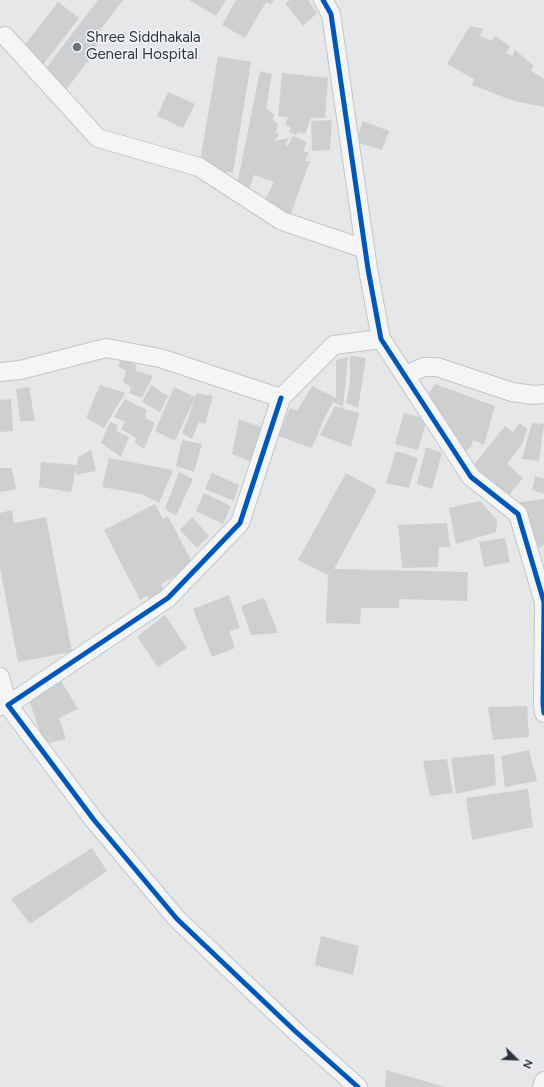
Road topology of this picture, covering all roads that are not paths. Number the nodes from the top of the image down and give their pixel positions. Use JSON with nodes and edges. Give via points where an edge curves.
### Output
{"nodes":[{"id":1,"x":323,"y":0,"type":"edge"},
{"id":2,"x":2,"y":36,"type":"edge"},
{"id":3,"x":365,"y":249,"type":"junction"},
{"id":4,"x":382,"y":339,"type":"junction"},
{"id":5,"x":0,"y":372,"type":"edge"},
{"id":6,"x":404,"y":375,"type":"junction"},
{"id":7,"x":544,"y":394,"type":"edge"},
{"id":8,"x":281,"y":398,"type":"junction"},
{"id":9,"x":0,"y":677,"type":"edge"},
{"id":10,"x":4,"y":706,"type":"edge"},
{"id":11,"x":544,"y":713,"type":"edge"},
{"id":12,"x":544,"y":1081,"type":"edge"},
{"id":13,"x":358,"y":1087,"type":"edge"},
{"id":14,"x":542,"y":1087,"type":"edge"}],
"edges":[{"from":1,"to":3,"type":"street","via":[[331,14]]},
{"from":2,"to":3,"type":"street","via":[[98,138],[199,167],[282,221]]},
{"from":3,"to":4,"type":"street"},
{"from":4,"to":6,"type":"street"},
{"from":4,"to":8,"type":"street","via":[[334,345]]},
{"from":5,"to":8,"type":"street","via":[[20,370],[106,348],[160,358]]},
{"from":6,"to":7,"type":"street","via":[[424,367],[437,367],[512,392]]},
{"from":6,"to":11,"type":"street","via":[[471,477],[518,514],[544,602]]},
{"from":8,"to":10,"type":"street","via":[[240,523],[168,598]]},
{"from":9,"to":10,"type":"street"},
{"from":10,"to":13,"type":"street","via":[[176,919]]},
{"from":12,"to":14,"type":"street"}]}
